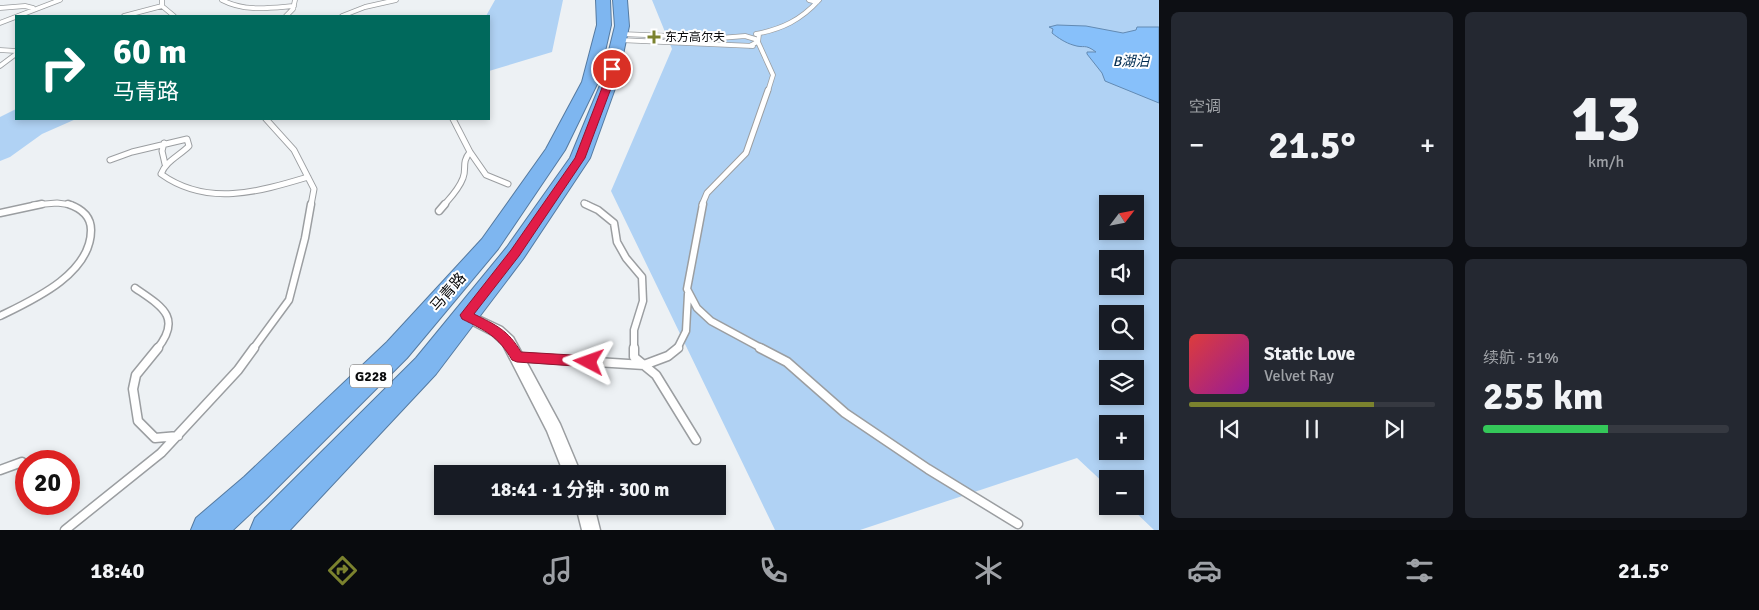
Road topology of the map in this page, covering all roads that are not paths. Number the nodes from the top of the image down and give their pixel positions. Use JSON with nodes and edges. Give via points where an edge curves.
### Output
{"nodes":[{"id":1,"x":60,"y":0,"type":"edge"},
{"id":2,"x":162,"y":0,"type":"edge"},
{"id":3,"x":222,"y":0,"type":"edge"},
{"id":4,"x":295,"y":0,"type":"edge"},
{"id":5,"x":396,"y":0,"type":"edge"},
{"id":6,"x":603,"y":0,"type":"edge"},
{"id":7,"x":620,"y":0,"type":"edge"},
{"id":8,"x":809,"y":0,"type":"edge"},
{"id":9,"x":818,"y":1,"type":"edge"},
{"id":10,"x":162,"y":6,"type":"junction"},
{"id":11,"x":294,"y":6,"type":"junction"},
{"id":12,"x":0,"y":8,"type":"edge"},
{"id":13,"x":35,"y":9,"type":"junction"},
{"id":14,"x":20,"y":15,"type":"edge"},
{"id":15,"x":128,"y":15,"type":"edge"},
{"id":16,"x":173,"y":15,"type":"edge"},
{"id":17,"x":287,"y":15,"type":"edge"},
{"id":18,"x":345,"y":15,"type":"edge"},
{"id":19,"x":15,"y":17,"type":"edge"},
{"id":20,"x":0,"y":23,"type":"edge"},
{"id":21,"x":759,"y":34,"type":"junction"},
{"id":22,"x":745,"y":36,"type":"junction"},
{"id":23,"x":620,"y":37,"type":"junction"},
{"id":24,"x":750,"y":46,"type":"junction"},
{"id":25,"x":760,"y":46,"type":"junction"},
{"id":26,"x":0,"y":50,"type":"edge"},
{"id":27,"x":15,"y":52,"type":"edge"},
{"id":28,"x":15,"y":53,"type":"edge"},
{"id":29,"x":0,"y":66,"type":"edge"},
{"id":30,"x":267,"y":120,"type":"edge"},
{"id":31,"x":454,"y":120,"type":"edge"},
{"id":32,"x":164,"y":143,"type":"junction"},
{"id":33,"x":470,"y":152,"type":"junction"},
{"id":34,"x":110,"y":160,"type":"dead end"},
{"id":35,"x":165,"y":164,"type":"junction"},
{"id":36,"x":308,"y":177,"type":"junction"},
{"id":37,"x":508,"y":184,"type":"dead end"},
{"id":38,"x":584,"y":203,"type":"dead end"},
{"id":39,"x":439,"y":211,"type":"dead end"},
{"id":40,"x":0,"y":213,"type":"edge"},
{"id":41,"x":135,"y":288,"type":"dead end"},
{"id":42,"x":687,"y":289,"type":"junction"},
{"id":43,"x":466,"y":315,"type":"junction"},
{"id":44,"x":0,"y":316,"type":"edge"},
{"id":45,"x":517,"y":356,"type":"junction"},
{"id":46,"x":644,"y":365,"type":"junction"},
{"id":47,"x":178,"y":436,"type":"junction"},
{"id":48,"x":696,"y":440,"type":"dead end"},
{"id":49,"x":15,"y":465,"type":"edge"},
{"id":50,"x":569,"y":465,"type":"edge"},
{"id":51,"x":0,"y":470,"type":"edge"},
{"id":52,"x":588,"y":515,"type":"edge"},
{"id":53,"x":1018,"y":524,"type":"dead end"},
{"id":54,"x":65,"y":530,"type":"edge"},
{"id":55,"x":208,"y":530,"type":"edge"},
{"id":56,"x":267,"y":530,"type":"edge"},
{"id":57,"x":591,"y":530,"type":"edge"}],
"edges":[{"from":1,"to":13,"type":"lane"},
{"from":2,"to":10,"type":"lane"},
{"from":3,"to":11,"type":"lane","via":[[234,6]]},
{"from":4,"to":11,"type":"lane"},
{"from":5,"to":18,"type":"lane"},
{"from":6,"to":55,"type":"highway","name":"马青路","number":"G228","via":[[604,25],[590,82],[556,150],[490,244],[397,350]]},
{"from":7,"to":23,"type":"highway","name":"马青路","number":"G228"},
{"from":8,"to":9,"type":"lane"},
{"from":9,"to":21,"type":"lane","via":[[804,17]]},
{"from":10,"to":15,"type":"lane"},
{"from":10,"to":16,"type":"lane"},
{"from":11,"to":17,"type":"lane"},
{"from":12,"to":13,"type":"lane","via":[[25,6]]},
{"from":13,"to":14,"type":"lane"},
{"from":19,"to":20,"type":"lane"},
{"from":21,"to":22,"type":"lane"},
{"from":21,"to":25,"type":"lane"},
{"from":22,"to":23,"type":"lane"},
{"from":22,"to":24,"type":"lane","via":[[756,39],[757,42]]},
{"from":23,"to":24,"type":"lane"},
{"from":23,"to":43,"type":"highway","name":"马青路","number":"G228","via":[[609,83],[580,158],[515,253]]},
{"from":24,"to":25,"type":"lane"},
{"from":25,"to":42,"type":"lane","via":[[773,75],[746,153],[707,193],[700,211]]},
{"from":26,"to":27,"type":"lane"},
{"from":28,"to":29,"type":"lane"},
{"from":30,"to":36,"type":"lane","via":[[294,150]]},
{"from":31,"to":33,"type":"lane"},
{"from":32,"to":34,"type":"lane"},
{"from":32,"to":35,"type":"lane"},
{"from":32,"to":35,"type":"lane","via":[[187,139],[189,146]]},
{"from":33,"to":37,"type":"lane","via":[[486,175]]},
{"from":33,"to":39,"type":"lane","via":[[464,158],[464,176],[458,188]]},
{"from":35,"to":36,"type":"lane","via":[[161,174],[172,184],[216,194],[251,192]]},
{"from":36,"to":47,"type":"lane","via":[[314,189],[289,300],[238,370]]},
{"from":38,"to":46,"type":"lane","via":[[614,223],[622,250],[642,277],[643,300],[632,349],[634,357]]},
{"from":40,"to":44,"type":"lane","via":[[66,203],[82,210],[91,220],[92,234],[83,254],[68,274],[46,293]]},
{"from":41,"to":47,"type":"lane","via":[[164,308],[170,321],[166,338],[136,375],[133,389],[138,421],[155,438]]},
{"from":42,"to":46,"type":"lane","via":[[688,321],[678,348],[662,362]]},
{"from":42,"to":53,"type":"lane","via":[[697,308],[711,321],[787,362],[846,413]]},
{"from":43,"to":45,"type":"street","via":[[497,331]]},
{"from":43,"to":56,"type":"highway","name":"马青路","number":"G228","via":[[426,366]]},
{"from":45,"to":46,"type":"lane"},
{"from":45,"to":50,"type":"street"},
{"from":46,"to":48,"type":"lane","via":[[656,374]]},
{"from":47,"to":54,"type":"lane","via":[[161,454]]},
{"from":49,"to":51,"type":"lane"},
{"from":52,"to":57,"type":"street"}]}
